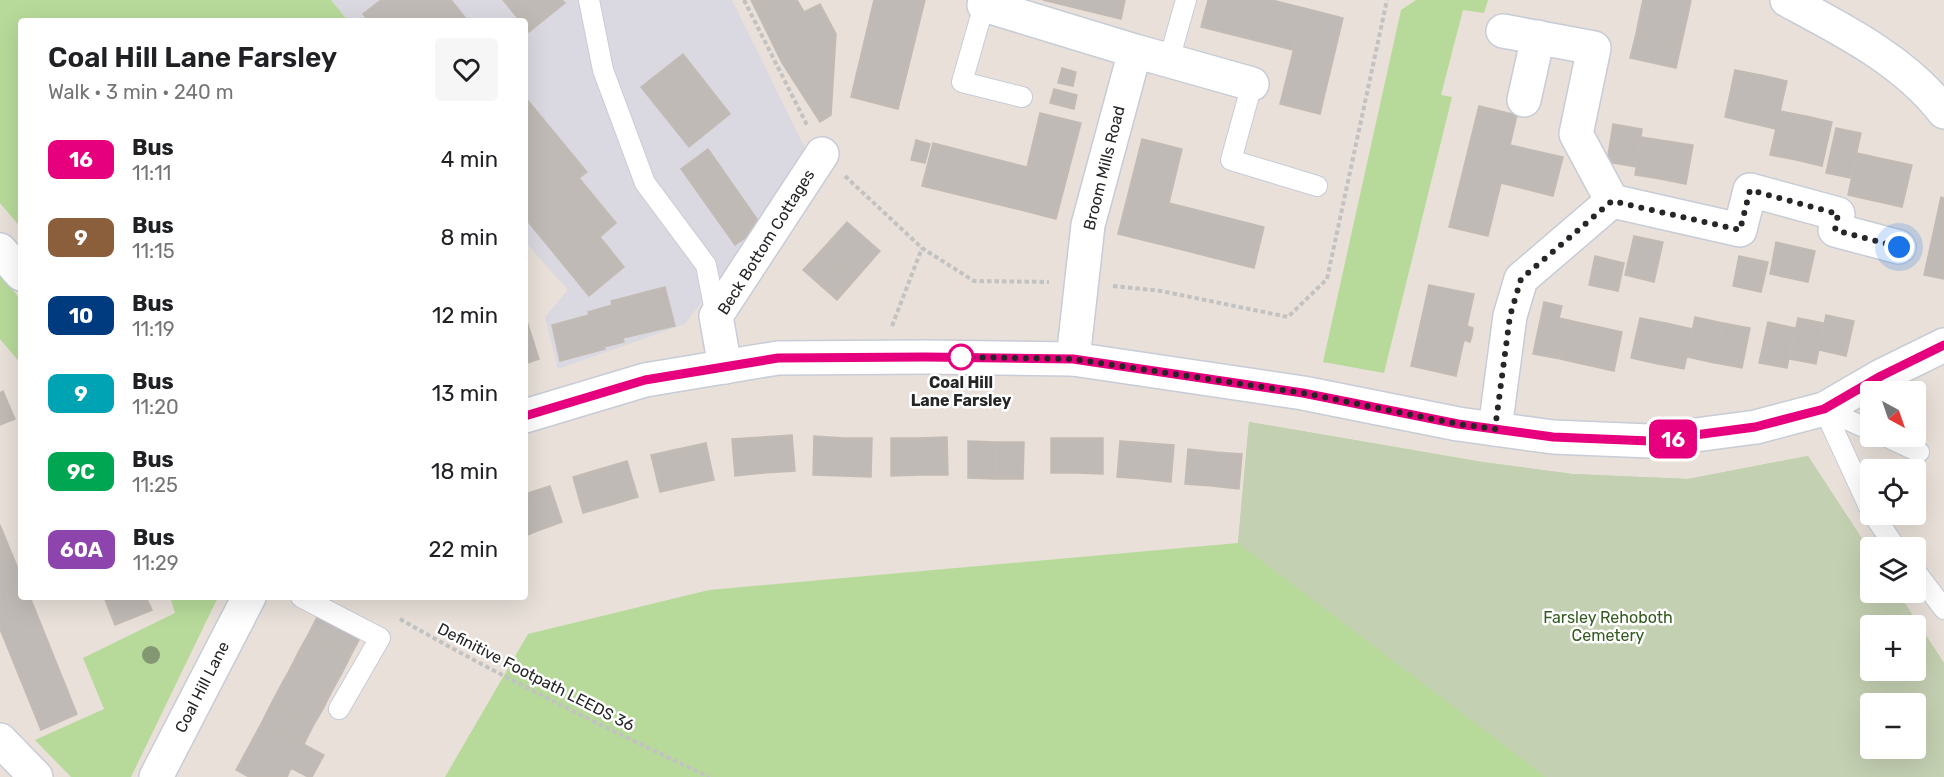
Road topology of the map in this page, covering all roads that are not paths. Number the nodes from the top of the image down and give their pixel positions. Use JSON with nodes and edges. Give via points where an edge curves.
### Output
{"nodes":[{"id":1,"x":589,"y":0,"type":"edge"},
{"id":2,"x":1186,"y":0,"type":"edge"},
{"id":3,"x":1787,"y":0,"type":"edge"},
{"id":4,"x":985,"y":2,"type":"edge"},
{"id":5,"x":1503,"y":31,"type":"dead end"},
{"id":6,"x":1538,"y":37,"type":"junction"},
{"id":7,"x":1135,"y":51,"type":"junction"},
{"id":8,"x":1169,"y":60,"type":"junction"},
{"id":9,"x":1252,"y":84,"type":"joint"},
{"id":10,"x":1938,"y":90,"type":"edge"},
{"id":11,"x":1022,"y":97,"type":"dead end"},
{"id":12,"x":1524,"y":100,"type":"dead end"},
{"id":13,"x":822,"y":154,"type":"road end"},
{"id":14,"x":1317,"y":186,"type":"dead end"},
{"id":15,"x":1612,"y":201,"type":"junction"},
{"id":16,"x":1899,"y":247,"type":"dead end"},
{"id":17,"x":0,"y":250,"type":"edge"},
{"id":18,"x":18,"y":271,"type":"edge"},
{"id":19,"x":716,"y":316,"type":"junction"},
{"id":20,"x":1944,"y":345,"type":"edge"},
{"id":21,"x":1073,"y":359,"type":"junction"},
{"id":22,"x":725,"y":367,"type":"junction"},
{"id":23,"x":1824,"y":409,"type":"junction"},
{"id":24,"x":528,"y":415,"type":"edge"},
{"id":25,"x":1860,"y":425,"type":"edge"},
{"id":26,"x":1495,"y":429,"type":"junction"},
{"id":27,"x":1908,"y":447,"type":"edge"},
{"id":28,"x":1919,"y":452,"type":"dead end"},
{"id":29,"x":1860,"y":487,"type":"edge"},
{"id":30,"x":1926,"y":585,"type":"edge"},
{"id":31,"x":247,"y":600,"type":"edge"},
{"id":32,"x":307,"y":600,"type":"edge"},
{"id":33,"x":1944,"y":609,"type":"edge"},
{"id":34,"x":339,"y":709,"type":"dead end"},
{"id":35,"x":0,"y":740,"type":"edge"},
{"id":36,"x":36,"y":777,"type":"edge"},
{"id":37,"x":156,"y":777,"type":"edge"}],
"edges":[{"from":1,"to":19,"type":"lane","via":[[603,70],[645,183],[706,265]]},
{"from":2,"to":8,"type":"lane"},
{"from":3,"to":10,"type":"street"},
{"from":4,"to":7,"type":"street"},
{"from":4,"to":11,"type":"lane","via":[[962,82]]},
{"from":5,"to":6,"type":"street"},
{"from":6,"to":12,"type":"street"},
{"from":6,"to":15,"type":"street","via":[[1594,48],[1576,134]]},
{"from":7,"to":8,"type":"street"},
{"from":7,"to":21,"type":"street","name":"Broom Mills Road","via":[[1088,225]]},
{"from":8,"to":9,"type":"street"},
{"from":9,"to":14,"type":"lane","via":[[1231,160]]},
{"from":13,"to":19,"type":"street","name":"Beck Bottom Cottages"},
{"from":15,"to":16,"type":"street","via":[[1740,230],[1750,190],[1838,214],[1835,230]]},
{"from":15,"to":26,"type":"street","via":[[1521,279],[1510,316]]},
{"from":17,"to":18,"type":"street"},
{"from":19,"to":22,"type":"street","name":"Beck Bottom Cottages"},
{"from":20,"to":23,"type":"street"},
{"from":21,"to":22,"type":"street","via":[[778,358]]},
{"from":21,"to":26,"type":"street","via":[[1303,393]]},
{"from":22,"to":24,"type":"street","via":[[645,380]]},
{"from":23,"to":25,"type":"lane"},
{"from":23,"to":26,"type":"street","via":[[1755,427],[1650,441],[1553,437]]},
{"from":23,"to":29,"type":"lane"},
{"from":27,"to":28,"type":"lane"},
{"from":30,"to":33,"type":"lane"},
{"from":31,"to":37,"type":"street","name":"Coal Hill Lane"},
{"from":32,"to":34,"type":"lane","via":[[381,638]]},
{"from":35,"to":36,"type":"street"}]}
